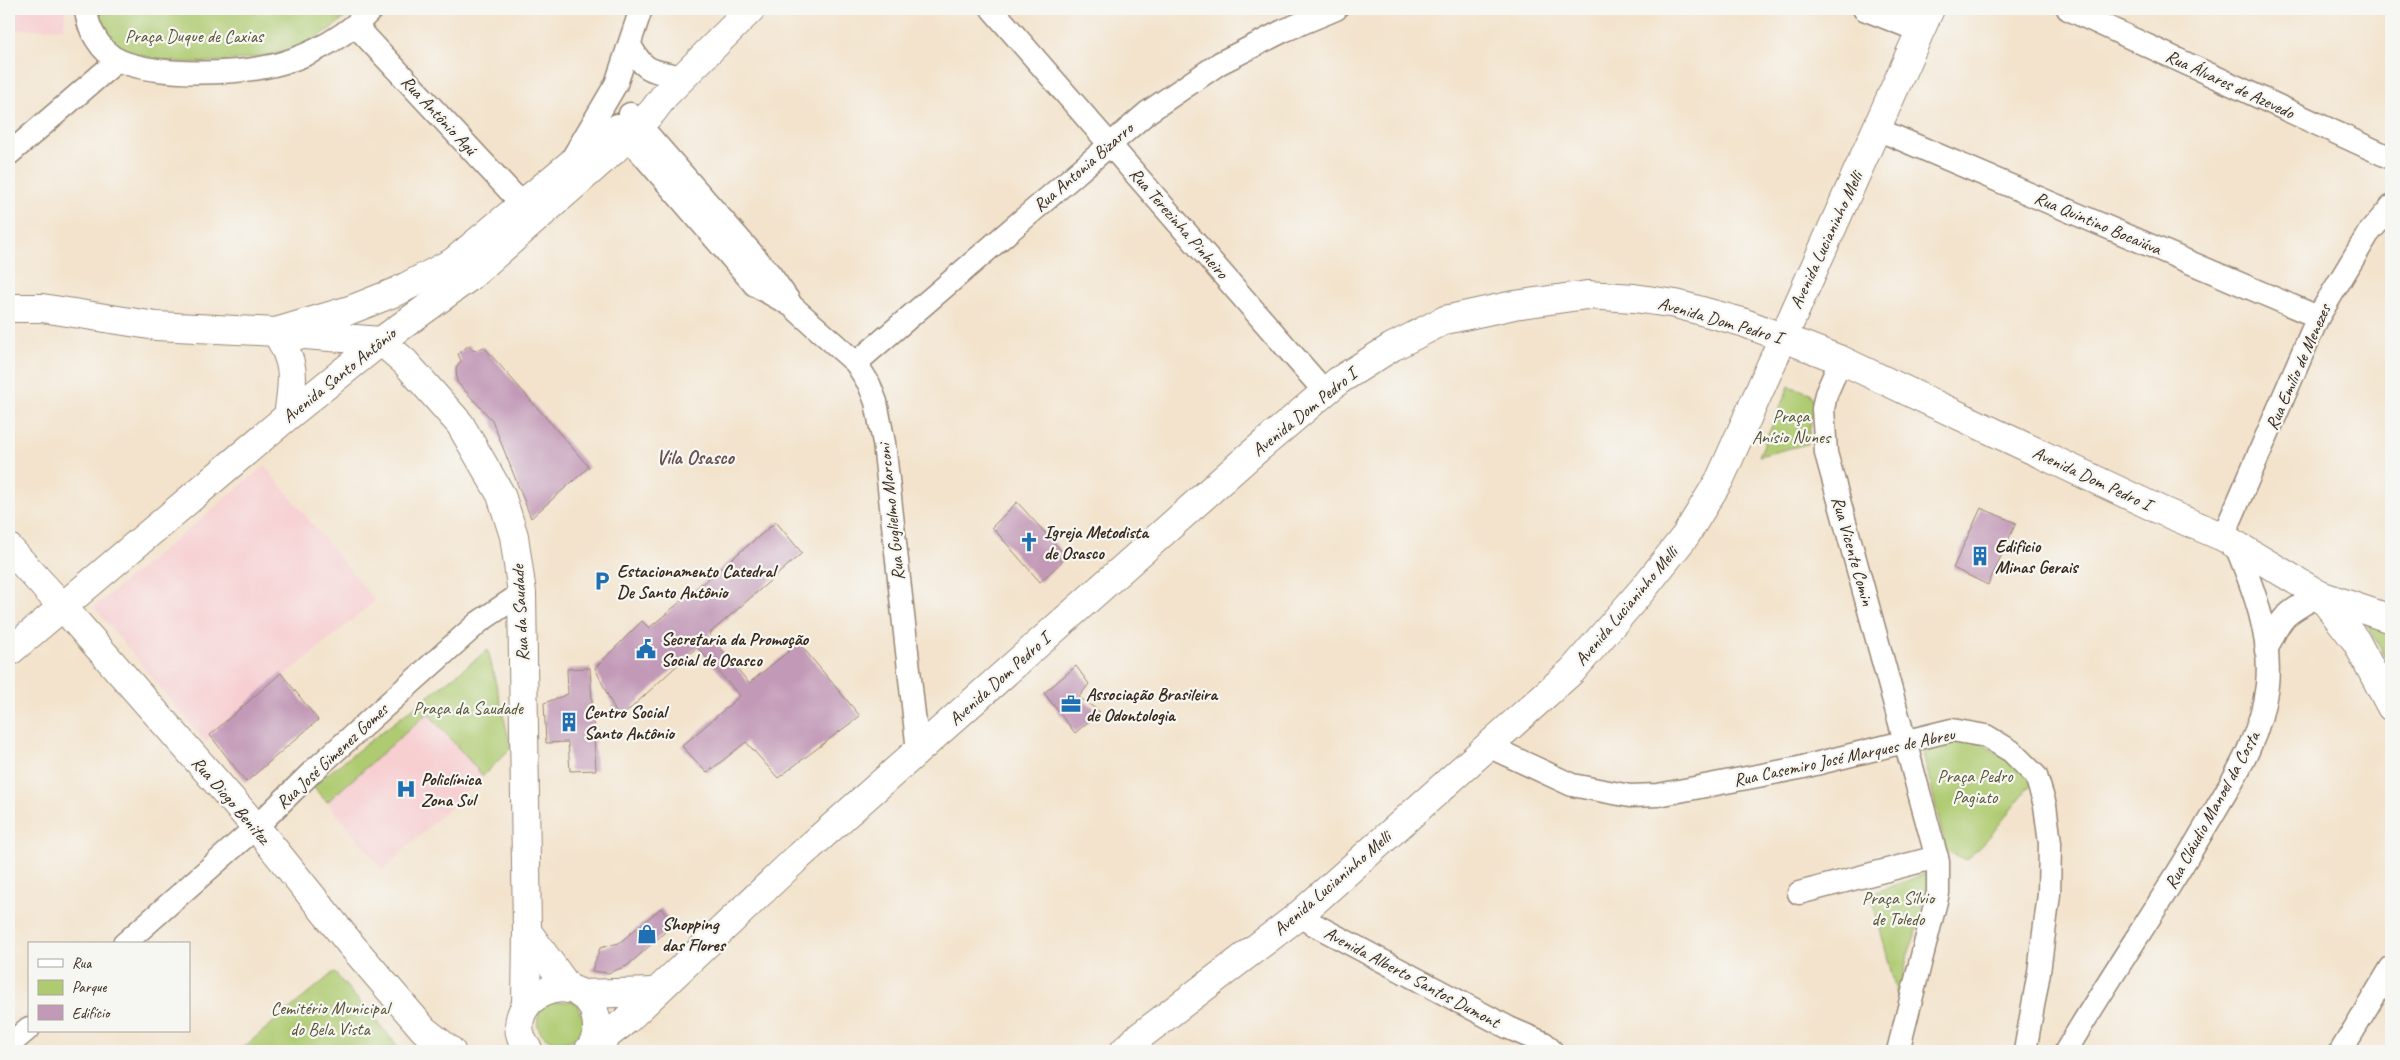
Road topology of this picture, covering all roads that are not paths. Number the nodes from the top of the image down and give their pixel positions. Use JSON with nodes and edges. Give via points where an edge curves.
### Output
{"nodes":[{"id":1,"x":86,"y":9,"type":"edge"},
{"id":2,"x":372,"y":9,"type":"edge"},
{"id":3,"x":641,"y":9,"type":"edge"},
{"id":4,"x":751,"y":9,"type":"edge"},
{"id":5,"x":992,"y":9,"type":"edge"},
{"id":6,"x":1336,"y":9,"type":"edge"},
{"id":7,"x":1864,"y":9,"type":"edge"},
{"id":8,"x":2068,"y":9,"type":"edge"},
{"id":9,"x":1925,"y":20,"type":"edge"},
{"id":10,"x":355,"y":26,"type":"junction"},
{"id":11,"x":630,"y":45,"type":"junction"},
{"id":12,"x":118,"y":60,"type":"junction"},
{"id":13,"x":674,"y":86,"type":"junction"},
{"id":14,"x":628,"y":125,"type":"junction"},
{"id":15,"x":1877,"y":129,"type":"junction"},
{"id":16,"x":1110,"y":143,"type":"junction"},
{"id":17,"x":9,"y":154,"type":"edge"},
{"id":18,"x":2391,"y":158,"type":"edge"},
{"id":19,"x":570,"y":162,"type":"junction"},
{"id":20,"x":522,"y":204,"type":"junction"},
{"id":21,"x":2388,"y":215,"type":"edge"},
{"id":22,"x":9,"y":308,"type":"edge"},
{"id":23,"x":2318,"y":317,"type":"junction"},
{"id":24,"x":276,"y":332,"type":"junction"},
{"id":25,"x":1782,"y":337,"type":"junction"},
{"id":26,"x":381,"y":340,"type":"junction"},
{"id":27,"x":1841,"y":360,"type":"junction"},
{"id":28,"x":856,"y":363,"type":"junction"},
{"id":29,"x":1325,"y":392,"type":"junction"},
{"id":30,"x":288,"y":416,"type":"junction"},
{"id":31,"x":2230,"y":541,"type":"junction"},
{"id":32,"x":9,"y":548,"type":"edge"},
{"id":33,"x":522,"y":593,"type":"junction"},
{"id":34,"x":2320,"y":595,"type":"junction"},
{"id":35,"x":62,"y":606,"type":"junction"},
{"id":36,"x":2391,"y":619,"type":"edge"},
{"id":37,"x":9,"y":652,"type":"edge"},
{"id":38,"x":2266,"y":652,"type":"junction"},
{"id":39,"x":2391,"y":707,"type":"edge"},
{"id":40,"x":1906,"y":742,"type":"junction"},
{"id":41,"x":1488,"y":746,"type":"junction"},
{"id":42,"x":918,"y":751,"type":"junction"},
{"id":43,"x":256,"y":827,"type":"junction"},
{"id":44,"x":1937,"y":857,"type":"junction"},
{"id":45,"x":1799,"y":893,"type":"dead end"},
{"id":46,"x":1298,"y":916,"type":"junction"},
{"id":47,"x":527,"y":931,"type":"junction"},
{"id":48,"x":126,"y":942,"type":"edge"},
{"id":49,"x":2391,"y":968,"type":"edge"},
{"id":50,"x":574,"y":991,"type":"junction"},
{"id":51,"x":654,"y":992,"type":"junction"},
{"id":52,"x":526,"y":1006,"type":"junction"},
{"id":53,"x":28,"y":1029,"type":"edge"},
{"id":54,"x":9,"y":1045,"type":"edge"},
{"id":55,"x":520,"y":1048,"type":"edge"},
{"id":56,"x":590,"y":1048,"type":"edge"},
{"id":57,"x":451,"y":1051,"type":"edge"},
{"id":58,"x":1124,"y":1051,"type":"edge"},
{"id":59,"x":1552,"y":1051,"type":"edge"},
{"id":60,"x":1898,"y":1051,"type":"edge"},
{"id":61,"x":2025,"y":1051,"type":"edge"},
{"id":62,"x":2066,"y":1051,"type":"edge"},
{"id":63,"x":2341,"y":1051,"type":"edge"}],
"edges":[{"from":1,"to":12,"type":"street","via":[[96,41]]},
{"from":2,"to":10,"type":"street"},
{"from":3,"to":11,"type":"street"},
{"from":4,"to":13,"type":"street","name":"Avenida Santo Antônio"},
{"from":5,"to":16,"type":"street","name":"Rua Terezinha Pinheiro"},
{"from":6,"to":16,"type":"street","name":"Rua Antonia Bizarro","via":[[1220,63],[1148,112]]},
{"from":7,"to":9,"type":"street"},
{"from":8,"to":18,"type":"street","name":"Rua Álvares de Azevedo"},
{"from":9,"to":15,"type":"street","name":"Avenida Lucianinho Melli"},
{"from":10,"to":12,"type":"street","via":[[327,44],[282,63],[249,68],[193,74]]},
{"from":10,"to":20,"type":"street","name":"Rua Antônio Agú"},
{"from":11,"to":13,"type":"street","via":[[639,62]]},
{"from":11,"to":19,"type":"street","via":[[616,84]]},
{"from":12,"to":17,"type":"street"},
{"from":13,"to":14,"type":"street","name":"Avenida Santo Antônio","via":[[646,102]]},
{"from":14,"to":19,"type":"street","name":"Avenida Santo Antônio"},
{"from":14,"to":26,"type":"street","name":"Avenida Santo Antônio","via":[[544,212],[471,276]]},
{"from":14,"to":28,"type":"street","name":"Rua Guglielmo Marconi","via":[[755,285],[792,306]]},
{"from":15,"to":23,"type":"street","name":"Rua Quintino Bocaiúva"},
{"from":15,"to":25,"type":"street","name":"Avenida Lucianinho Melli"},
{"from":16,"to":28,"type":"street","name":"Rua Antonia Bizarro"},
{"from":16,"to":29,"type":"street","name":"Rua Terezinha Pinheiro"},
{"from":19,"to":20,"type":"street","name":"Avenida Santo Antônio"},
{"from":20,"to":24,"type":"street","name":"Avenida Santo Antônio","via":[[453,262],[398,291],[350,310]]},
{"from":21,"to":23,"type":"street","name":"Rua Emílio de Menezes","via":[[2368,234]]},
{"from":22,"to":24,"type":"street","via":[[42,308],[156,326]]},
{"from":23,"to":31,"type":"street","name":"Rua Emílio de Menezes"},
{"from":24,"to":26,"type":"street"},
{"from":24,"to":30,"type":"street","via":[[288,351],[292,370]]},
{"from":25,"to":27,"type":"street","name":"Avenida Dom Pedro I"},
{"from":25,"to":29,"type":"street","name":"Avenida Dom Pedro I","via":[[1676,304],[1587,295],[1514,305],[1445,320],[1392,347]]},
{"from":25,"to":41,"type":"street","name":"Avenida Lucianinho Melli","via":[[1720,479],[1686,535],[1572,671]]},
{"from":26,"to":30,"type":"street","name":"Avenida Santo Antônio"},
{"from":26,"to":33,"type":"street","name":"Rua da Saudade","via":[[460,424],[482,460],[501,495],[514,536]]},
{"from":27,"to":31,"type":"street","name":"Avenida Dom Pedro I"},
{"from":27,"to":40,"type":"street","name":"Rua Vicente Comin","via":[[1826,394],[1823,417],[1826,453]]},
{"from":28,"to":42,"type":"street","name":"Rua Guglielmo Marconi","via":[[876,402],[884,443]]},
{"from":29,"to":42,"type":"street","name":"Avenida Dom Pedro I"},
{"from":30,"to":35,"type":"street","name":"Avenida Santo Antônio"},
{"from":31,"to":34,"type":"street","name":"Avenida Dom Pedro I"},
{"from":31,"to":38,"type":"street","name":"Rua Cláudio Manoel da Costa","via":[[2254,592],[2266,637]]},
{"from":32,"to":35,"type":"street","name":"Rua Diogo Benitez"},
{"from":33,"to":43,"type":"street","name":"Rua José Gimenez Gomes","via":[[479,622],[312,772]]},
{"from":33,"to":47,"type":"street","name":"Rua da Saudade"},
{"from":34,"to":36,"type":"street"},
{"from":34,"to":38,"type":"street","via":[[2291,611],[2277,625]]},
{"from":34,"to":39,"type":"street","via":[[2356,641]]},
{"from":35,"to":37,"type":"street","name":"Avenida Santo Antônio"},
{"from":35,"to":43,"type":"street","name":"Rua Diogo Benitez"},
{"from":38,"to":62,"type":"street","name":"Rua Cláudio Manoel da Costa","via":[[2267,684],[2260,723],[2244,761],[2185,862]]},
{"from":40,"to":41,"type":"street","name":"Rua Casemiro José Marques de Abreu","via":[[1699,788],[1630,796],[1572,785]]},
{"from":40,"to":44,"type":"street","name":"Rua Vicente Comin"},
{"from":40,"to":61,"type":"street","name":"Rua Casemiro José Marques de Abreu","via":[[1952,730],[1986,736],[2012,751],[2036,776],[2045,805],[2050,843],[2049,894]]},
{"from":41,"to":46,"type":"street","name":"Avenida Lucianinho Melli"},
{"from":42,"to":51,"type":"street","name":"Avenida Dom Pedro I"},
{"from":43,"to":48,"type":"street","name":"Rua José Gimenez Gomes"},
{"from":43,"to":57,"type":"street","name":"Rua Diogo Benitez","via":[[424,1030]]},
{"from":44,"to":45,"type":"street"},
{"from":44,"to":60,"type":"street","name":"Rua Vicente Comin","via":[[1938,893]]},
{"from":46,"to":58,"type":"street","name":"Avenida Lucianinho Melli"},
{"from":46,"to":59,"type":"street","name":"Avenida Alberto Santos Dumont"},
{"from":47,"to":50,"type":"street"},
{"from":47,"to":52,"type":"street","name":"Rua da Saudade"},
{"from":49,"to":63,"type":"street"},
{"from":50,"to":51,"type":"street"},
{"from":50,"to":52,"type":"street","via":[[545,990]]},
{"from":50,"to":56,"type":"street","via":[[589,1002],[595,1012],[598,1025]]},
{"from":51,"to":56,"type":"street","name":"Avenida Dom Pedro I","via":[[628,1019]]},
{"from":52,"to":55,"type":"street","name":"Rua da Saudade","via":[[521,1017]]},
{"from":53,"to":54,"type":"street"}]}
